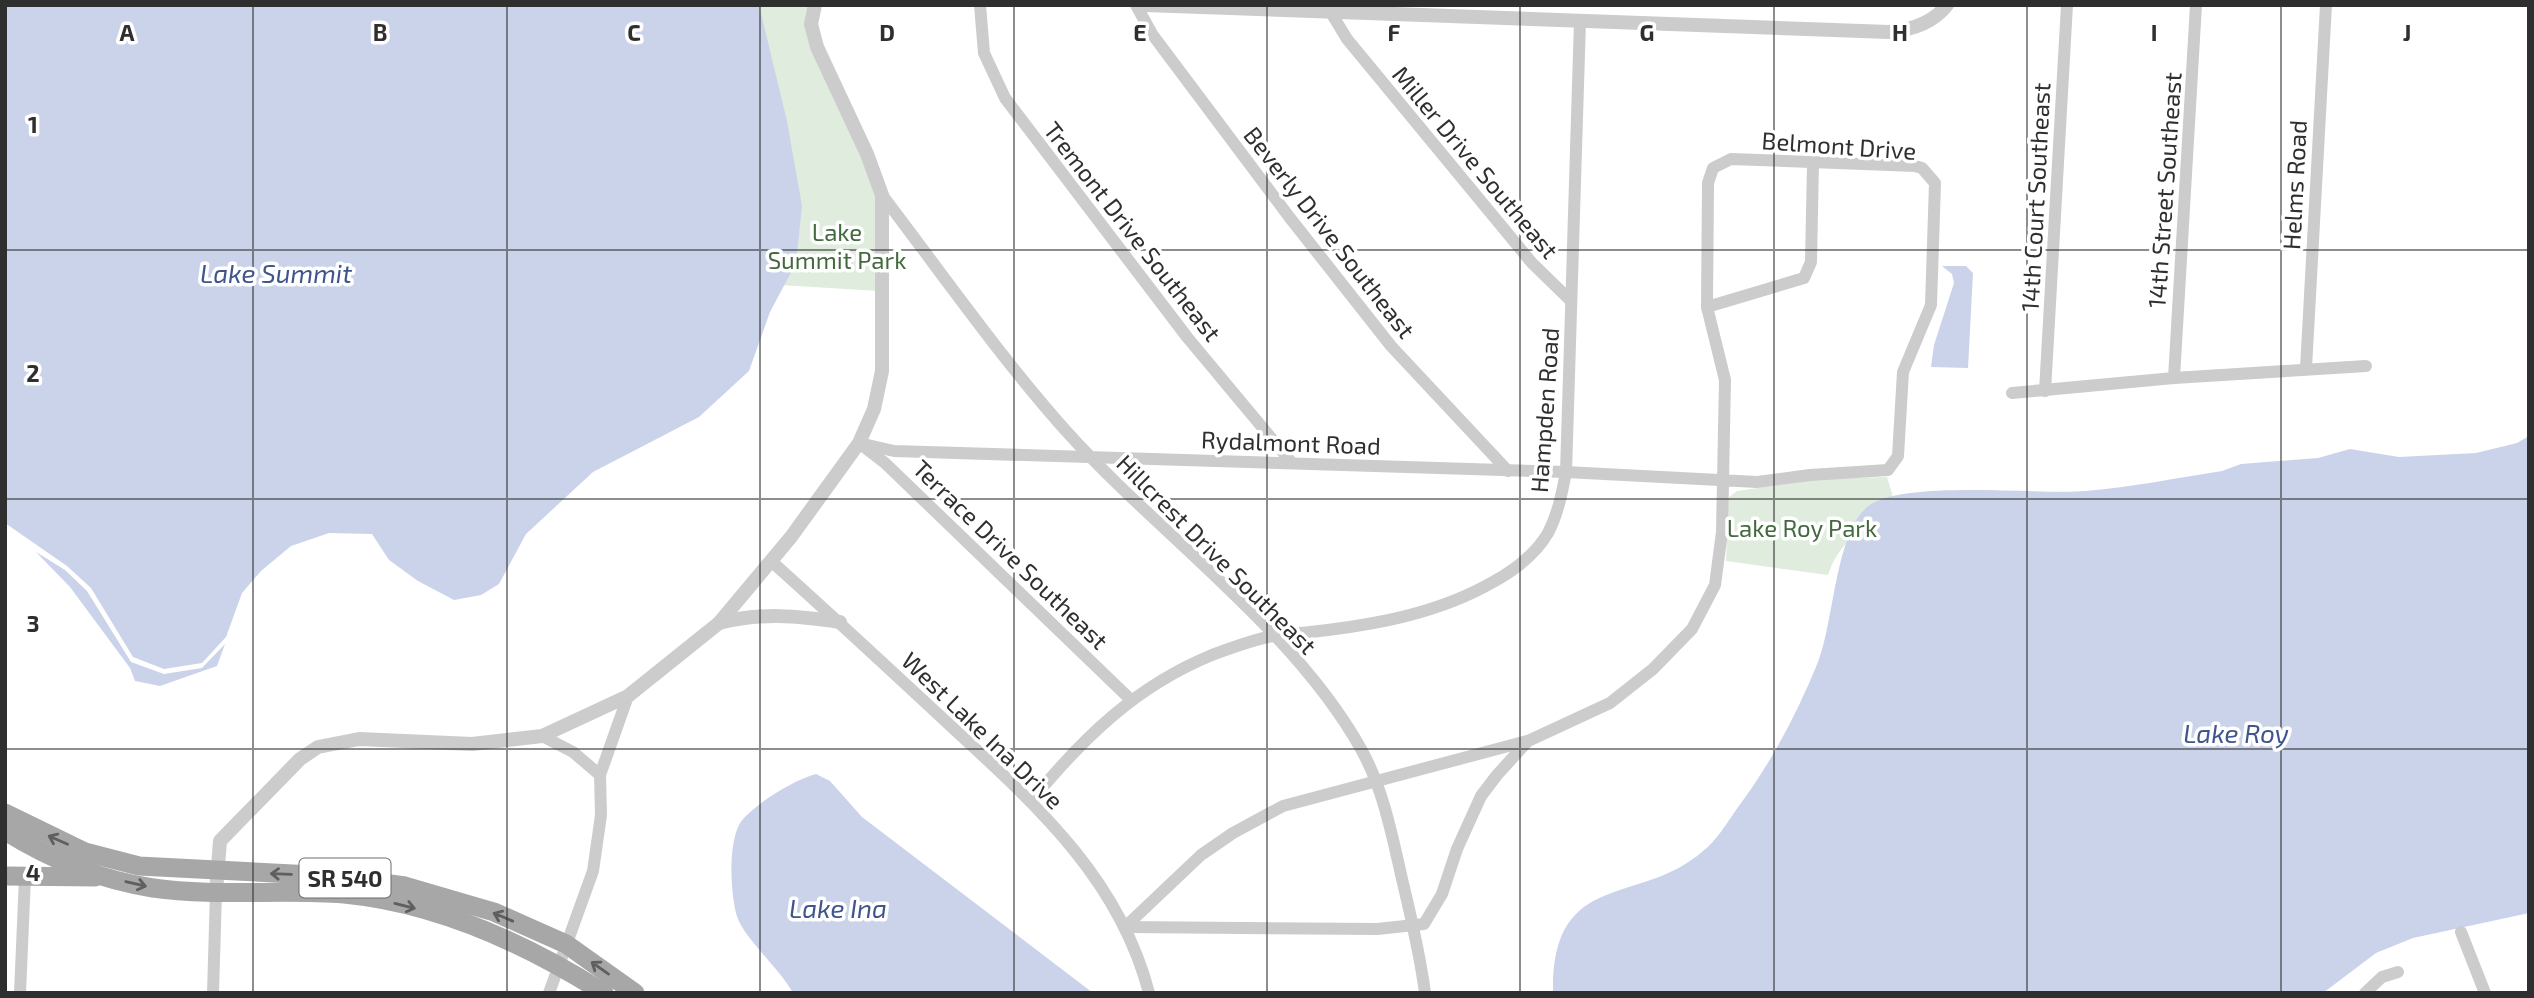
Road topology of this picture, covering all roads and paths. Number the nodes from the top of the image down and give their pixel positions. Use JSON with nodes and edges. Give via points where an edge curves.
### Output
{"nodes":[{"id":1,"x":815,"y":5,"type":"edge"},
{"id":2,"x":980,"y":5,"type":"edge"},
{"id":3,"x":1136,"y":5,"type":"edge"},
{"id":4,"x":1145,"y":5,"type":"edge"},
{"id":5,"x":1947,"y":5,"type":"edge"},
{"id":6,"x":2067,"y":5,"type":"edge"},
{"id":7,"x":2196,"y":5,"type":"edge"},
{"id":8,"x":2326,"y":5,"type":"edge"},
{"id":9,"x":1330,"y":11,"type":"junction"},
{"id":10,"x":1580,"y":21,"type":"junction"},
{"id":11,"x":1813,"y":163,"type":"junction"},
{"id":12,"x":882,"y":195,"type":"junction"},
{"id":13,"x":1571,"y":301,"type":"junction"},
{"id":14,"x":1707,"y":307,"type":"junction"},
{"id":15,"x":2366,"y":366,"type":"dead end"},
{"id":16,"x":2306,"y":368,"type":"junction"},
{"id":17,"x":2174,"y":378,"type":"junction"},
{"id":18,"x":2045,"y":391,"type":"junction"},
{"id":19,"x":2012,"y":393,"type":"dead end"},
{"id":20,"x":859,"y":443,"type":"junction"},
{"id":21,"x":1091,"y":457,"type":"junction"},
{"id":22,"x":1292,"y":463,"type":"junction"},
{"id":23,"x":1508,"y":471,"type":"junction"},
{"id":24,"x":1566,"y":472,"type":"junction"},
{"id":25,"x":1845,"y":472,"type":"joint"},
{"id":26,"x":1722,"y":482,"type":"junction"},
{"id":27,"x":771,"y":561,"type":"junction"},
{"id":28,"x":840,"y":622,"type":"junction"},
{"id":29,"x":719,"y":623,"type":"junction"},
{"id":30,"x":1274,"y":636,"type":"junction"},
{"id":31,"x":628,"y":696,"type":"junction"},
{"id":32,"x":1130,"y":699,"type":"junction"},
{"id":33,"x":541,"y":736,"type":"junction"},
{"id":34,"x":1528,"y":741,"type":"junction"},
{"id":35,"x":600,"y":775,"type":"junction"},
{"id":36,"x":1376,"y":780,"type":"junction"},
{"id":37,"x":1032,"y":800,"type":"junction"},
{"id":38,"x":5,"y":814,"type":"edge"},
{"id":39,"x":5,"y":831,"type":"edge"},
{"id":40,"x":217,"y":872,"type":"junction"},
{"id":41,"x":5,"y":876,"type":"edge"},
{"id":42,"x":102,"y":876,"type":"junction"},
{"id":43,"x":25,"y":877,"type":"junction"},
{"id":44,"x":216,"y":892,"type":"junction"},
{"id":45,"x":1125,"y":927,"type":"junction"},
{"id":46,"x":1413,"y":927,"type":"junction"},
{"id":47,"x":2461,"y":932,"type":"dead end"},
{"id":48,"x":566,"y":944,"type":"junction"},
{"id":49,"x":559,"y":964,"type":"junction"},
{"id":50,"x":2398,"y":972,"type":"dead end"},
{"id":51,"x":20,"y":993,"type":"edge"},
{"id":52,"x":213,"y":993,"type":"edge"},
{"id":53,"x":549,"y":993,"type":"edge"},
{"id":54,"x":604,"y":993,"type":"edge"},
{"id":55,"x":635,"y":993,"type":"edge"},
{"id":56,"x":1149,"y":993,"type":"edge"},
{"id":57,"x":1425,"y":993,"type":"edge"},
{"id":58,"x":2365,"y":993,"type":"edge"},
{"id":59,"x":2485,"y":993,"type":"edge"}],
"edges":[{"from":1,"to":12,"type":"street","via":[[811,24],[817,47]]},
{"from":2,"to":22,"type":"street","name":"Tremont Drive Southeast","via":[[984,52],[1006,98],[1187,337]]},
{"from":3,"to":23,"type":"street","name":"Beverly Drive Southeast","via":[[1152,34],[1360,308]]},
{"from":4,"to":9,"type":"street"},
{"from":5,"to":10,"type":"street","via":[[1912,29],[1889,32]]},
{"from":6,"to":18,"type":"street","name":"14th Court Southeast"},
{"from":7,"to":17,"type":"street","name":"14th Street Southeast"},
{"from":8,"to":16,"type":"street","name":"Helms Road"},
{"from":9,"to":10,"type":"street"},
{"from":9,"to":13,"type":"street","name":"Miller Drive Southeast","via":[[1347,39],[1532,263]]},
{"from":10,"to":13,"type":"street","name":"Hampden Road"},
{"from":11,"to":14,"type":"street","via":[[1811,262],[1804,278]]},
{"from":11,"to":14,"type":"street","name":"Belmont Drive","via":[[1731,159],[1713,167]]},
{"from":11,"to":25,"type":"street","name":"Belmont Drive","via":[[1914,166],[1935,183],[1932,297],[1903,372],[1896,463],[1888,470]]},
{"from":12,"to":20,"type":"street","via":[[882,372],[874,409]]},
{"from":12,"to":21,"type":"street","name":"Hillcrest Drive Southeast","via":[[961,303]]},
{"from":13,"to":24,"type":"street","name":"Hampden Road"},
{"from":14,"to":26,"type":"street","name":"Belmont Drive","via":[[1725,380]]},
{"from":15,"to":16,"type":"street"},
{"from":16,"to":17,"type":"street"},
{"from":17,"to":18,"type":"street"},
{"from":18,"to":19,"type":"street"},
{"from":20,"to":21,"type":"street","name":"Rydalmont Road","via":[[894,450]]},
{"from":20,"to":27,"type":"street"},
{"from":20,"to":32,"type":"street","name":"Terrace Drive Southeast","via":[[886,463]]},
{"from":21,"to":22,"type":"street","name":"Rydalmont Road"},
{"from":21,"to":30,"type":"street","name":"Hillcrest Drive Southeast"},
{"from":22,"to":23,"type":"street","name":"Rydalmont Road"},
{"from":23,"to":24,"type":"street","name":"Rydalmont Road"},
{"from":24,"to":26,"type":"street","name":"Rydalmont Road"},
{"from":24,"to":30,"type":"street","name":"Hampden Road","via":[[1553,520],[1535,551],[1481,589],[1411,616]]},
{"from":25,"to":26,"type":"street","name":"Rydalmont Road"},
{"from":26,"to":34,"type":"street","name":"Belmont Drive","via":[[1719,570],[1692,629],[1611,702]]},
{"from":27,"to":28,"type":"street","name":"West Lake Ina Drive"},
{"from":27,"to":29,"type":"street"},
{"from":28,"to":29,"type":"street","via":[[778,614],[748,615]]},
{"from":28,"to":37,"type":"street","name":"West Lake Ina Drive"},
{"from":29,"to":31,"type":"street"},
{"from":30,"to":32,"type":"street","name":"Hampden Road","via":[[1189,665]]},
{"from":30,"to":36,"type":"street","name":"Hillcrest Drive Southeast","via":[[1347,727]]},
{"from":31,"to":33,"type":"street"},
{"from":31,"to":35,"type":"street"},
{"from":32,"to":37,"type":"street","name":"Hampden Road","via":[[1066,759]]},
{"from":33,"to":35,"type":"street","via":[[573,752]]},
{"from":33,"to":40,"type":"street","via":[[472,744],[359,739],[318,747],[300,759],[226,833],[220,841]]},
{"from":34,"to":36,"type":"street"},
{"from":34,"to":46,"type":"street","via":[[1481,796],[1433,913],[1424,924]]},
{"from":35,"to":48,"type":"street","via":[[596,859]]},
{"from":36,"to":45,"type":"street","via":[[1283,806],[1233,833],[1201,855]]},
{"from":36,"to":46,"type":"street","name":"Hillcrest Drive Southeast"},
{"from":37,"to":45,"type":"street","name":"West Lake Ina Drive","via":[[1093,874]]},
{"from":40,"to":38,"type":"main road","number":"SR 540","one_way":true,"via":[[139,866],[85,852]]},
{"from":39,"to":42,"type":"main road","number":"SR 540","via":[[43,854]]},
{"from":40,"to":44,"type":"street"},
{"from":48,"to":40,"type":"main road","number":"SR 540","one_way":true,"via":[[494,912],[405,886],[332,876]]},
{"from":41,"to":43,"type":"main road"},
{"from":42,"to":43,"type":"main road"},
{"from":42,"to":44,"type":"main road","number":"SR 540","one_way":true,"via":[[152,888]]},
{"from":43,"to":51,"type":"street"},
{"from":44,"to":49,"type":"main road","number":"SR 540","one_way":true,"via":[[344,894],[401,904],[502,936]]},
{"from":44,"to":52,"type":"street"},
{"from":45,"to":46,"type":"street"},
{"from":45,"to":56,"type":"street","name":"West Lake Ina Drive"},
{"from":46,"to":57,"type":"street","name":"Hillcrest Drive Southeast"},
{"from":47,"to":59,"type":"street"},
{"from":48,"to":49,"type":"street"},
{"from":55,"to":48,"type":"main road","number":"SR 540","one_way":true},
{"from":49,"to":53,"type":"street"},
{"from":49,"to":54,"type":"main road","number":"SR 540"},
{"from":50,"to":58,"type":"street","via":[[2382,977]]}]}
